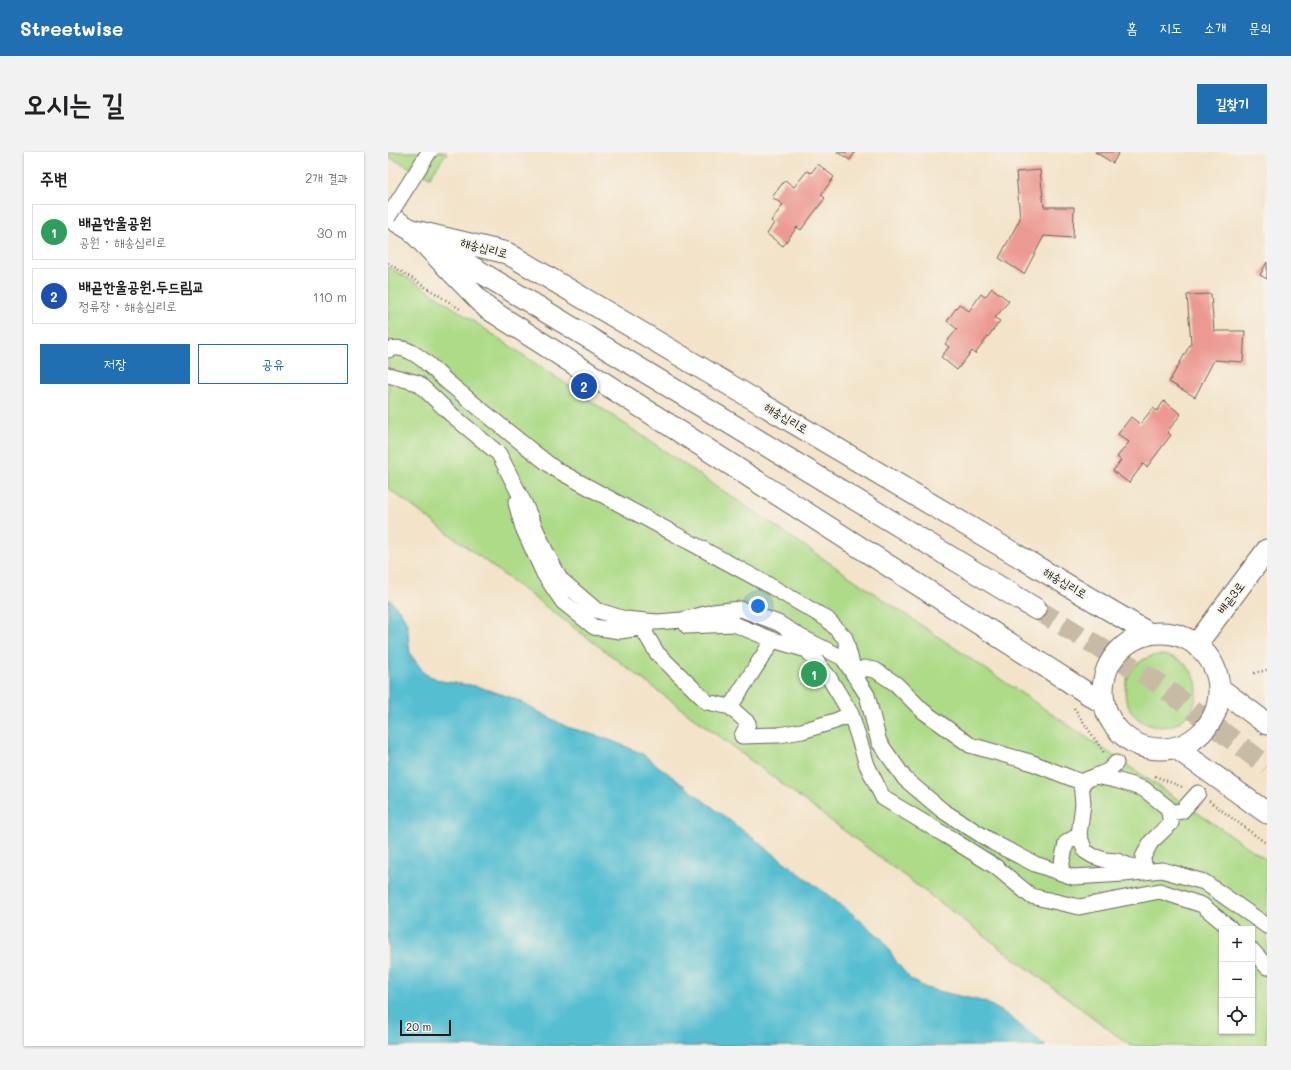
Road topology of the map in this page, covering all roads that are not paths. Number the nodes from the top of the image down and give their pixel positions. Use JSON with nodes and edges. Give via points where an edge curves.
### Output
{"nodes":[{"id":1,"x":429,"y":152,"type":"edge"},
{"id":2,"x":388,"y":216,"type":"edge"},
{"id":3,"x":411,"y":230,"type":"junction"},
{"id":4,"x":388,"y":350,"type":"edge"},
{"id":5,"x":388,"y":375,"type":"edge"},
{"id":6,"x":504,"y":463,"type":"junction"},
{"id":7,"x":1267,"y":550,"type":"edge"},
{"id":8,"x":1036,"y":609,"type":"tunnel mouth"},
{"id":9,"x":642,"y":628,"type":"junction"},
{"id":10,"x":1150,"y":634,"type":"junction"},
{"id":11,"x":773,"y":640,"type":"junction"},
{"id":12,"x":1196,"y":645,"type":"junction"},
{"id":13,"x":855,"y":677,"type":"junction"},
{"id":14,"x":1219,"y":688,"type":"junction"},
{"id":15,"x":1104,"y":704,"type":"junction"},
{"id":16,"x":730,"y":707,"type":"junction"},
{"id":17,"x":851,"y":714,"type":"junction"},
{"id":18,"x":1267,"y":724,"type":"edge"},
{"id":19,"x":1176,"y":748,"type":"junction"},
{"id":20,"x":1116,"y":763,"type":"dead end"},
{"id":21,"x":1096,"y":776,"type":"junction"},
{"id":22,"x":1081,"y":782,"type":"junction"},
{"id":23,"x":1198,"y":793,"type":"dead end"},
{"id":24,"x":1169,"y":813,"type":"junction"},
{"id":25,"x":1267,"y":813,"type":"edge"},
{"id":26,"x":1079,"y":835,"type":"junction"},
{"id":27,"x":1060,"y":872,"type":"junction"},
{"id":28,"x":1145,"y":872,"type":"junction"},
{"id":29,"x":1227,"y":926,"type":"edge"},
{"id":30,"x":1267,"y":926,"type":"edge"},
{"id":31,"x":1255,"y":953,"type":"edge"},
{"id":32,"x":1267,"y":967,"type":"edge"}],
"edges":[{"from":1,"to":2,"type":"street","bridge":true},
{"from":2,"to":3,"type":"main road","name":"해송십리로"},
{"from":3,"to":8,"type":"main road","name":"해송십리로"},
{"from":3,"to":10,"type":"main road","name":"해송십리로","via":[[507,253]]},
{"from":3,"to":15,"type":"main road","name":"해송십리로","via":[[487,308]]},
{"from":4,"to":13,"type":"street","via":[[402,348],[422,358],[447,382],[555,469],[827,619],[845,638]]},
{"from":5,"to":6,"type":"street","via":[[418,383],[499,454]]},
{"from":6,"to":9,"type":"street","via":[[523,528],[544,574],[564,602],[594,627],[620,631]]},
{"from":6,"to":13,"type":"street","via":[[560,579],[596,610],[624,620],[658,622],[741,609],[778,623],[843,658]]},
{"from":7,"to":12,"type":"main road","name":"배곧3로"},
{"from":9,"to":11,"type":"street","via":[[734,624]]},
{"from":9,"to":16,"type":"street","via":[[657,653],[699,699]]},
{"from":10,"to":12,"type":"main road","via":[[1170,633],[1189,639]]},
{"from":10,"to":15,"type":"main road","via":[[1133,640],[1118,652],[1108,667],[1103,685]]},
{"from":11,"to":16,"type":"street"},
{"from":11,"to":17,"type":"street","via":[[807,650],[828,676]]},
{"from":12,"to":14,"type":"main road","via":[[1215,668]]},
{"from":13,"to":22,"type":"street","via":[[864,668],[875,670],[896,684],[923,711],[970,745],[1030,762]]},
{"from":13,"to":27,"type":"street","via":[[867,695],[879,742],[905,780],[943,811],[994,843],[1035,864]]},
{"from":14,"to":18,"type":"main road"},
{"from":14,"to":19,"type":"main road","via":[[1217,707],[1205,729],[1194,739]]},
{"from":15,"to":19,"type":"main road","via":[[1112,722],[1124,736],[1140,745],[1158,749]]},
{"from":16,"to":17,"type":"street","via":[[748,723],[742,736],[779,735],[835,722]]},
{"from":17,"to":29,"type":"street","via":[[867,765],[883,798],[996,867],[1032,896],[1079,907],[1160,890],[1202,905]]},
{"from":19,"to":25,"type":"main road"},
{"from":20,"to":21,"type":"street","via":[[1108,771]]},
{"from":21,"to":22,"type":"street"},
{"from":21,"to":24,"type":"street","via":[[1144,789],[1168,808]]},
{"from":22,"to":26,"type":"street","via":[[1083,804]]},
{"from":23,"to":24,"type":"street","via":[[1182,810]]},
{"from":24,"to":28,"type":"street","via":[[1171,823],[1151,842],[1143,857]]},
{"from":26,"to":27,"type":"street","via":[[1066,843]]},
{"from":26,"to":28,"type":"street","via":[[1085,851],[1093,856],[1117,861]]},
{"from":27,"to":28,"type":"street","via":[[1073,877]]},
{"from":28,"to":30,"type":"street","via":[[1162,870],[1204,882]]},
{"from":31,"to":32,"type":"street"}]}
